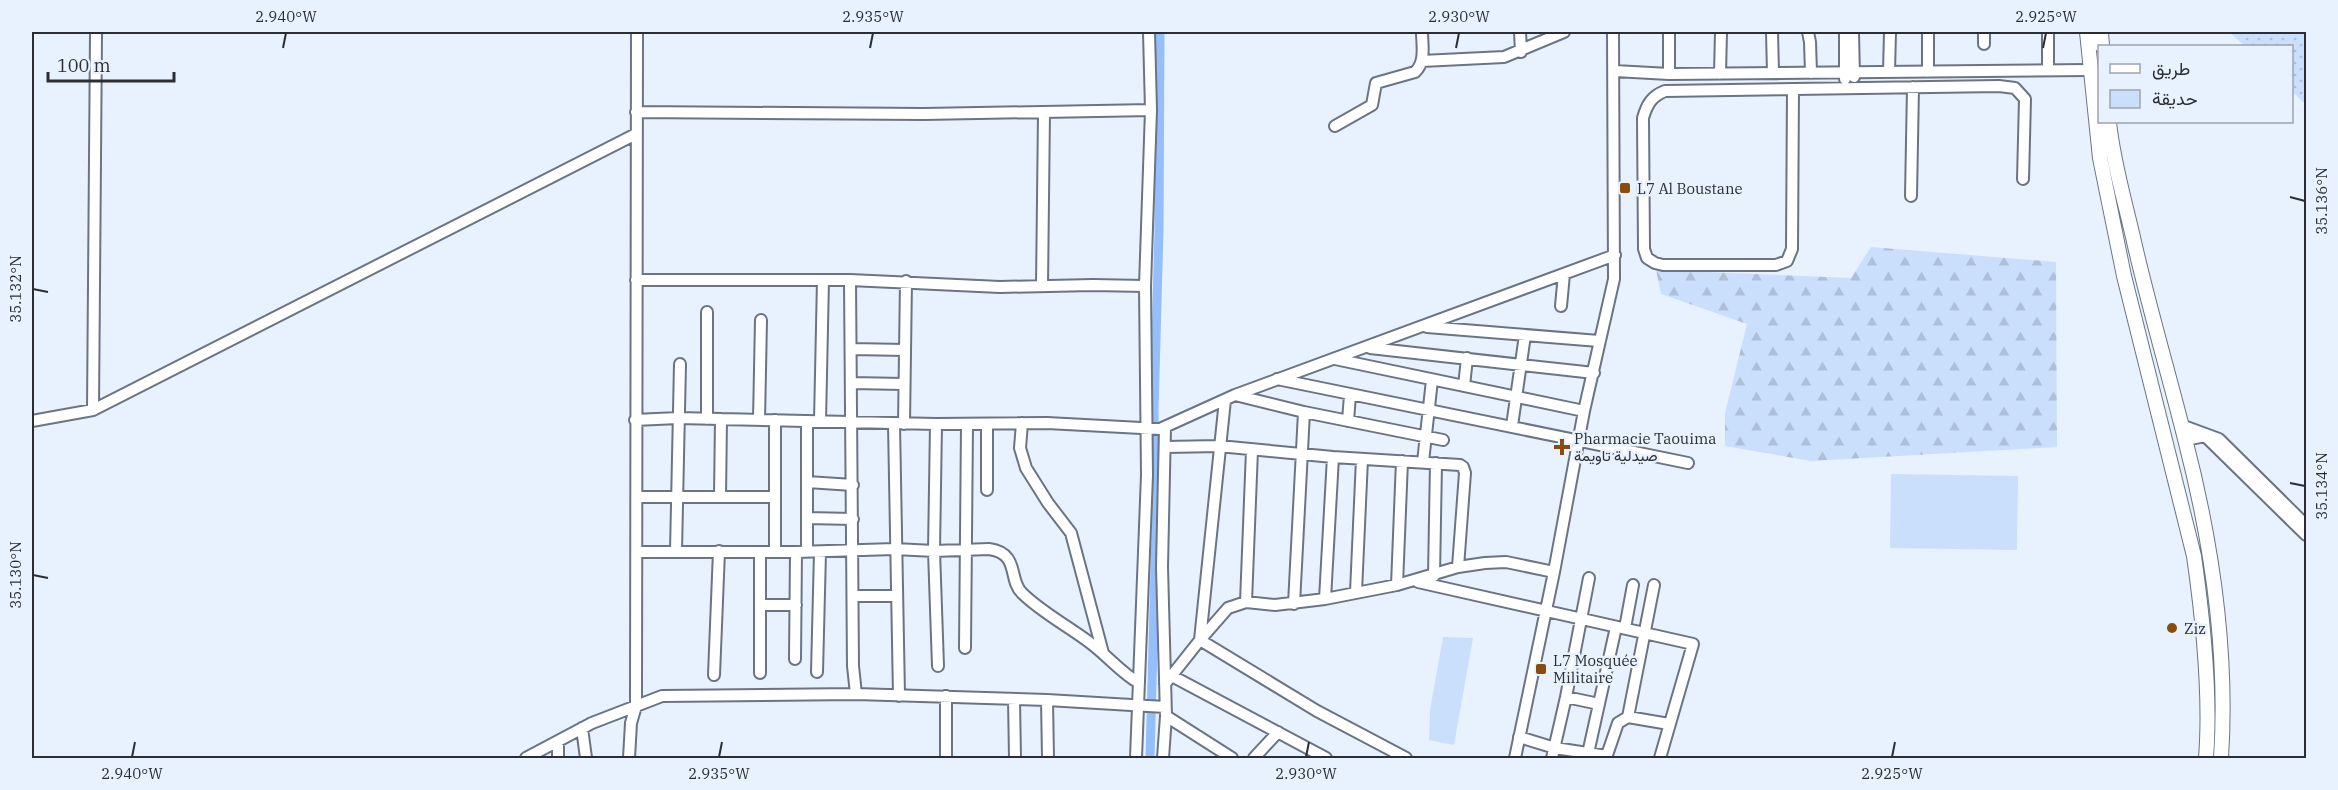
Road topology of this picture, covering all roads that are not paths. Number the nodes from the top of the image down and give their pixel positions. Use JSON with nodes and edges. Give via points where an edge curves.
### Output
{"nodes":[{"id":1,"x":96,"y":32,"type":"edge"},
{"id":2,"x":637,"y":32,"type":"edge"},
{"id":3,"x":1149,"y":32,"type":"edge"},
{"id":4,"x":1422,"y":32,"type":"edge"},
{"id":5,"x":1520,"y":32,"type":"edge"},
{"id":6,"x":1561,"y":32,"type":"edge"},
{"id":7,"x":1613,"y":32,"type":"edge"},
{"id":8,"x":1669,"y":32,"type":"edge"},
{"id":9,"x":1720,"y":32,"type":"edge"},
{"id":10,"x":1772,"y":32,"type":"edge"},
{"id":11,"x":1808,"y":32,"type":"edge"},
{"id":12,"x":1845,"y":32,"type":"edge"},
{"id":13,"x":1853,"y":32,"type":"edge"},
{"id":14,"x":1890,"y":32,"type":"edge"},
{"id":15,"x":1928,"y":32,"type":"edge"},
{"id":16,"x":1984,"y":32,"type":"edge"},
{"id":17,"x":2048,"y":32,"type":"edge"},
{"id":18,"x":2087,"y":32,"type":"edge"},
{"id":19,"x":1984,"y":44,"type":"dead end"},
{"id":20,"x":1521,"y":52,"type":"junction"},
{"id":21,"x":1422,"y":61,"type":"junction"},
{"id":22,"x":2048,"y":70,"type":"junction"},
{"id":23,"x":2090,"y":70,"type":"junction"},
{"id":24,"x":1615,"y":71,"type":"junction"},
{"id":25,"x":1850,"y":72,"type":"junction"},
{"id":26,"x":1888,"y":72,"type":"junction"},
{"id":27,"x":1928,"y":72,"type":"junction"},
{"id":28,"x":1773,"y":73,"type":"junction"},
{"id":29,"x":1811,"y":73,"type":"junction"},
{"id":30,"x":1669,"y":74,"type":"junction"},
{"id":31,"x":1720,"y":74,"type":"junction"},
{"id":32,"x":1850,"y":87,"type":"junction"},
{"id":33,"x":1913,"y":87,"type":"junction"},
{"id":34,"x":1793,"y":89,"type":"junction"},
{"id":35,"x":1151,"y":110,"type":"junction"},
{"id":36,"x":636,"y":112,"type":"junction"},
{"id":37,"x":1044,"y":112,"type":"junction"},
{"id":38,"x":2109,"y":123,"type":"edge"},
{"id":39,"x":1335,"y":126,"type":"dead end"},
{"id":40,"x":636,"y":134,"type":"junction"},
{"id":41,"x":2023,"y":179,"type":"dead end"},
{"id":42,"x":1911,"y":196,"type":"dead end"},
{"id":43,"x":1615,"y":255,"type":"junction"},
{"id":44,"x":1564,"y":274,"type":"junction"},
{"id":45,"x":636,"y":280,"type":"junction"},
{"id":46,"x":823,"y":280,"type":"junction"},
{"id":47,"x":850,"y":280,"type":"junction"},
{"id":48,"x":906,"y":281,"type":"junction"},
{"id":49,"x":1042,"y":286,"type":"junction"},
{"id":50,"x":1145,"y":286,"type":"junction"},
{"id":51,"x":1561,"y":306,"type":"dead end"},
{"id":52,"x":707,"y":312,"type":"dead end"},
{"id":53,"x":761,"y":320,"type":"dead end"},
{"id":54,"x":1424,"y":327,"type":"junction"},
{"id":55,"x":1525,"y":335,"type":"junction"},
{"id":56,"x":1599,"y":341,"type":"junction"},
{"id":57,"x":1367,"y":347,"type":"junction"},
{"id":58,"x":852,"y":350,"type":"junction"},
{"id":59,"x":905,"y":350,"type":"junction"},
{"id":60,"x":1467,"y":358,"type":"junction"},
{"id":61,"x":1335,"y":359,"type":"junction"},
{"id":62,"x":680,"y":364,"type":"dead end"},
{"id":63,"x":1522,"y":364,"type":"junction"},
{"id":64,"x":1594,"y":373,"type":"junction"},
{"id":65,"x":1276,"y":379,"type":"junction"},
{"id":66,"x":1432,"y":380,"type":"junction"},
{"id":67,"x":852,"y":383,"type":"junction"},
{"id":68,"x":904,"y":384,"type":"junction"},
{"id":69,"x":1464,"y":386,"type":"junction"},
{"id":70,"x":1350,"y":395,"type":"junction"},
{"id":71,"x":1517,"y":395,"type":"junction"},
{"id":72,"x":1230,"y":398,"type":"junction"},
{"id":73,"x":93,"y":410,"type":"junction"},
{"id":74,"x":1429,"y":411,"type":"junction"},
{"id":75,"x":1584,"y":411,"type":"junction"},
{"id":76,"x":1304,"y":412,"type":"junction"},
{"id":77,"x":678,"y":418,"type":"junction"},
{"id":78,"x":707,"y":419,"type":"junction"},
{"id":79,"x":721,"y":419,"type":"junction"},
{"id":80,"x":635,"y":420,"type":"junction"},
{"id":81,"x":759,"y":420,"type":"junction"},
{"id":82,"x":776,"y":420,"type":"junction"},
{"id":83,"x":32,"y":421,"type":"edge"},
{"id":84,"x":807,"y":421,"type":"junction"},
{"id":85,"x":820,"y":421,"type":"junction"},
{"id":86,"x":852,"y":421,"type":"junction"},
{"id":87,"x":1348,"y":421,"type":"junction"},
{"id":88,"x":1022,"y":423,"type":"junction"},
{"id":89,"x":899,"y":424,"type":"junction"},
{"id":90,"x":936,"y":424,"type":"junction"},
{"id":91,"x":967,"y":424,"type":"junction"},
{"id":92,"x":987,"y":424,"type":"junction"},
{"id":93,"x":2181,"y":425,"type":"junction"},
{"id":94,"x":1512,"y":426,"type":"junction"},
{"id":95,"x":1145,"y":428,"type":"junction"},
{"id":96,"x":1163,"y":428,"type":"junction"},
{"id":97,"x":1426,"y":437,"type":"junction"},
{"id":98,"x":1443,"y":440,"type":"dead end"},
{"id":99,"x":2186,"y":440,"type":"junction"},
{"id":100,"x":1580,"y":441,"type":"junction"},
{"id":101,"x":1219,"y":446,"type":"junction"},
{"id":102,"x":1166,"y":447,"type":"junction"},
{"id":103,"x":1252,"y":450,"type":"junction"},
{"id":104,"x":1302,"y":454,"type":"junction"},
{"id":105,"x":1333,"y":457,"type":"junction"},
{"id":106,"x":1362,"y":459,"type":"junction"},
{"id":107,"x":1402,"y":461,"type":"junction"},
{"id":108,"x":1423,"y":462,"type":"junction"},
{"id":109,"x":1436,"y":463,"type":"junction"},
{"id":110,"x":1688,"y":463,"type":"dead end"},
{"id":111,"x":807,"y":483,"type":"junction"},
{"id":112,"x":853,"y":485,"type":"junction"},
{"id":113,"x":987,"y":490,"type":"dead end"},
{"id":114,"x":637,"y":497,"type":"junction"},
{"id":115,"x":678,"y":497,"type":"junction"},
{"id":116,"x":720,"y":497,"type":"junction"},
{"id":117,"x":774,"y":497,"type":"junction"},
{"id":118,"x":807,"y":518,"type":"junction"},
{"id":119,"x":852,"y":519,"type":"junction"},
{"id":120,"x":2307,"y":525,"type":"edge"},
{"id":121,"x":2307,"y":536,"type":"edge"},
{"id":122,"x":895,"y":549,"type":"junction"},
{"id":123,"x":967,"y":549,"type":"junction"},
{"id":124,"x":852,"y":550,"type":"junction"},
{"id":125,"x":676,"y":551,"type":"junction"},
{"id":126,"x":719,"y":551,"type":"junction"},
{"id":127,"x":934,"y":551,"type":"junction"},
{"id":128,"x":637,"y":552,"type":"junction"},
{"id":129,"x":760,"y":552,"type":"junction"},
{"id":130,"x":775,"y":552,"type":"junction"},
{"id":131,"x":802,"y":552,"type":"junction"},
{"id":132,"x":820,"y":552,"type":"junction"},
{"id":133,"x":1458,"y":567,"type":"junction"},
{"id":134,"x":1554,"y":572,"type":"junction"},
{"id":135,"x":1434,"y":576,"type":"junction"},
{"id":136,"x":1589,"y":578,"type":"dead end"},
{"id":137,"x":1415,"y":581,"type":"junction"},
{"id":138,"x":1397,"y":585,"type":"junction"},
{"id":139,"x":1633,"y":585,"type":"dead end"},
{"id":140,"x":1654,"y":585,"type":"dead end"},
{"id":141,"x":1356,"y":592,"type":"junction"},
{"id":142,"x":853,"y":596,"type":"junction"},
{"id":143,"x":896,"y":596,"type":"junction"},
{"id":144,"x":1325,"y":599,"type":"junction"},
{"id":145,"x":1246,"y":602,"type":"junction"},
{"id":146,"x":1294,"y":604,"type":"junction"},
{"id":147,"x":760,"y":605,"type":"junction"},
{"id":148,"x":796,"y":605,"type":"junction"},
{"id":149,"x":1545,"y":612,"type":"junction"},
{"id":150,"x":1580,"y":618,"type":"junction"},
{"id":151,"x":1620,"y":628,"type":"junction"},
{"id":152,"x":1643,"y":633,"type":"junction"},
{"id":153,"x":1200,"y":640,"type":"junction"},
{"id":154,"x":965,"y":648,"type":"dead end"},
{"id":155,"x":1103,"y":653,"type":"junction"},
{"id":156,"x":795,"y":659,"type":"dead end"},
{"id":157,"x":938,"y":666,"type":"dead end"},
{"id":158,"x":817,"y":672,"type":"dead end"},
{"id":159,"x":760,"y":673,"type":"dead end"},
{"id":160,"x":714,"y":675,"type":"dead end"},
{"id":161,"x":1168,"y":680,"type":"junction"},
{"id":162,"x":1139,"y":684,"type":"junction"},
{"id":163,"x":856,"y":694,"type":"junction"},
{"id":164,"x":899,"y":696,"type":"junction"},
{"id":165,"x":946,"y":696,"type":"junction"},
{"id":166,"x":1566,"y":697,"type":"junction"},
{"id":167,"x":1014,"y":699,"type":"junction"},
{"id":168,"x":1047,"y":700,"type":"junction"},
{"id":169,"x":1599,"y":704,"type":"junction"},
{"id":170,"x":636,"y":706,"type":"junction"},
{"id":171,"x":1154,"y":708,"type":"junction"},
{"id":172,"x":1628,"y":717,"type":"junction"},
{"id":173,"x":1669,"y":724,"type":"junction"},
{"id":174,"x":582,"y":728,"type":"junction"},
{"id":175,"x":1278,"y":732,"type":"junction"},
{"id":176,"x":1519,"y":737,"type":"junction"},
{"id":177,"x":558,"y":741,"type":"junction"},
{"id":178,"x":1554,"y":753,"type":"edge"},
{"id":179,"x":1587,"y":756,"type":"edge"},
{"id":180,"x":1606,"y":758,"type":"edge"},
{"id":181,"x":526,"y":759,"type":"edge"},
{"id":182,"x":558,"y":759,"type":"edge"},
{"id":183,"x":585,"y":759,"type":"edge"},
{"id":184,"x":629,"y":759,"type":"edge"},
{"id":185,"x":946,"y":759,"type":"edge"},
{"id":186,"x":1015,"y":759,"type":"edge"},
{"id":187,"x":1048,"y":759,"type":"edge"},
{"id":188,"x":1136,"y":759,"type":"edge"},
{"id":189,"x":1163,"y":759,"type":"edge"},
{"id":190,"x":1232,"y":759,"type":"edge"},
{"id":191,"x":1254,"y":759,"type":"edge"},
{"id":192,"x":1326,"y":759,"type":"edge"},
{"id":193,"x":1406,"y":759,"type":"edge"},
{"id":194,"x":1515,"y":759,"type":"edge"},
{"id":195,"x":1660,"y":759,"type":"edge"},
{"id":196,"x":2206,"y":759,"type":"edge"},
{"id":197,"x":2221,"y":759,"type":"edge"}],
"edges":[{"from":1,"to":73,"type":"street"},
{"from":2,"to":36,"type":"street"},
{"from":3,"to":35,"type":"street"},
{"from":4,"to":21,"type":"street"},
{"from":5,"to":20,"type":"street"},
{"from":6,"to":20,"type":"street"},
{"from":7,"to":24,"type":"street"},
{"from":8,"to":30,"type":"street"},
{"from":9,"to":31,"type":"street"},
{"from":10,"to":28,"type":"street"},
{"from":11,"to":29,"type":"street"},
{"from":12,"to":25,"type":"street"},
{"from":13,"to":25,"type":"street"},
{"from":14,"to":26,"type":"street"},
{"from":15,"to":27,"type":"street"},
{"from":16,"to":19,"type":"street"},
{"from":17,"to":22,"type":"street"},
{"from":18,"to":23,"type":"main road"},
{"from":20,"to":21,"type":"street","via":[[1491,59]]},
{"from":21,"to":39,"type":"street","via":[[1415,72],[1376,83],[1372,105]]},
{"from":22,"to":23,"type":"street"},
{"from":22,"to":27,"type":"street"},
{"from":23,"to":196,"type":"main road","via":[[2100,158],[2124,276],[2194,556],[2206,687]]},
{"from":24,"to":30,"type":"street"},
{"from":24,"to":43,"type":"street"},
{"from":25,"to":26,"type":"street"},
{"from":25,"to":29,"type":"street"},
{"from":25,"to":32,"type":"street"},
{"from":26,"to":27,"type":"street"},
{"from":28,"to":29,"type":"street"},
{"from":28,"to":31,"type":"street"},
{"from":30,"to":31,"type":"street"},
{"from":32,"to":33,"type":"street"},
{"from":32,"to":34,"type":"street"},
{"from":33,"to":41,"type":"street","via":[[1999,86],[2020,91],[2025,99]]},
{"from":33,"to":42,"type":"street"},
{"from":34,"to":34,"type":"street","via":[[1792,249],[1787,261],[1776,265],[1663,265],[1647,258],[1643,118],[1651,100],[1665,91]]},
{"from":35,"to":37,"type":"street"},
{"from":35,"to":50,"type":"street"},
{"from":36,"to":37,"type":"street"},
{"from":36,"to":40,"type":"street"},
{"from":37,"to":49,"type":"street"},
{"from":38,"to":93,"type":"main road","via":[[2148,301]]},
{"from":40,"to":45,"type":"street"},
{"from":40,"to":73,"type":"street"},
{"from":43,"to":44,"type":"street"},
{"from":43,"to":56,"type":"street"},
{"from":44,"to":51,"type":"street"},
{"from":44,"to":54,"type":"street"},
{"from":45,"to":46,"type":"street"},
{"from":45,"to":80,"type":"street"},
{"from":46,"to":47,"type":"street"},
{"from":46,"to":85,"type":"street"},
{"from":47,"to":48,"type":"street"},
{"from":47,"to":58,"type":"street"},
{"from":48,"to":49,"type":"street"},
{"from":48,"to":59,"type":"street"},
{"from":49,"to":50,"type":"street"},
{"from":50,"to":95,"type":"street"},
{"from":52,"to":78,"type":"street"},
{"from":53,"to":81,"type":"street"},
{"from":54,"to":55,"type":"street"},
{"from":54,"to":57,"type":"street"},
{"from":55,"to":56,"type":"street"},
{"from":55,"to":63,"type":"street"},
{"from":56,"to":64,"type":"street"},
{"from":57,"to":60,"type":"street"},
{"from":57,"to":61,"type":"street"},
{"from":58,"to":59,"type":"street"},
{"from":58,"to":67,"type":"street"},
{"from":59,"to":68,"type":"street"},
{"from":60,"to":63,"type":"street"},
{"from":60,"to":69,"type":"street"},
{"from":61,"to":65,"type":"street"},
{"from":61,"to":66,"type":"street"},
{"from":62,"to":77,"type":"street"},
{"from":63,"to":64,"type":"street"},
{"from":63,"to":71,"type":"street"},
{"from":64,"to":75,"type":"street"},
{"from":65,"to":70,"type":"street"},
{"from":65,"to":72,"type":"street"},
{"from":66,"to":69,"type":"street"},
{"from":66,"to":74,"type":"street"},
{"from":67,"to":68,"type":"street"},
{"from":67,"to":86,"type":"street"},
{"from":68,"to":89,"type":"street"},
{"from":69,"to":71,"type":"street"},
{"from":70,"to":74,"type":"street"},
{"from":70,"to":87,"type":"street"},
{"from":71,"to":75,"type":"street"},
{"from":71,"to":94,"type":"street"},
{"from":72,"to":76,"type":"street"},
{"from":72,"to":96,"type":"street"},
{"from":72,"to":101,"type":"street"},
{"from":73,"to":83,"type":"street"},
{"from":74,"to":94,"type":"street"},
{"from":74,"to":97,"type":"street"},
{"from":75,"to":100,"type":"street"},
{"from":76,"to":87,"type":"street"},
{"from":76,"to":104,"type":"street"},
{"from":77,"to":78,"type":"street"},
{"from":77,"to":80,"type":"street"},
{"from":77,"to":115,"type":"street"},
{"from":78,"to":79,"type":"street"},
{"from":79,"to":81,"type":"street"},
{"from":79,"to":116,"type":"street"},
{"from":80,"to":114,"type":"street"},
{"from":81,"to":82,"type":"street"},
{"from":82,"to":84,"type":"street"},
{"from":82,"to":117,"type":"street"},
{"from":84,"to":85,"type":"street"},
{"from":84,"to":111,"type":"street"},
{"from":85,"to":86,"type":"street"},
{"from":86,"to":89,"type":"street"},
{"from":86,"to":112,"type":"street"},
{"from":87,"to":97,"type":"street"},
{"from":88,"to":92,"type":"street"},
{"from":88,"to":95,"type":"street"},
{"from":88,"to":155,"type":"street","via":[[1020,448],[1026,468],[1071,533]]},
{"from":89,"to":90,"type":"street"},
{"from":89,"to":122,"type":"street"},
{"from":90,"to":91,"type":"street"},
{"from":90,"to":127,"type":"street"},
{"from":91,"to":92,"type":"street"},
{"from":91,"to":123,"type":"street"},
{"from":92,"to":113,"type":"street"},
{"from":93,"to":99,"type":"main road"},
{"from":93,"to":120,"type":"street","via":[[2219,439]]},
{"from":94,"to":100,"type":"street"},
{"from":95,"to":96,"type":"street"},
{"from":95,"to":162,"type":"street","via":[[1147,475]]},
{"from":96,"to":102,"type":"street"},
{"from":97,"to":98,"type":"street"},
{"from":97,"to":108,"type":"street"},
{"from":99,"to":121,"type":"street","via":[[2205,436]]},
{"from":99,"to":197,"type":"main road","via":[[2210,556],[2219,624]]},
{"from":100,"to":110,"type":"street"},
{"from":100,"to":134,"type":"street"},
{"from":101,"to":102,"type":"street"},
{"from":101,"to":103,"type":"street"},
{"from":101,"to":153,"type":"street"},
{"from":102,"to":161,"type":"street","via":[[1162,567]]},
{"from":103,"to":104,"type":"street"},
{"from":103,"to":145,"type":"street"},
{"from":104,"to":105,"type":"street"},
{"from":104,"to":146,"type":"street"},
{"from":105,"to":106,"type":"street"},
{"from":105,"to":144,"type":"street"},
{"from":106,"to":107,"type":"street"},
{"from":106,"to":141,"type":"street"},
{"from":107,"to":108,"type":"street"},
{"from":107,"to":138,"type":"street"},
{"from":108,"to":109,"type":"street"},
{"from":109,"to":133,"type":"street","via":[[1465,469]]},
{"from":109,"to":135,"type":"street"},
{"from":111,"to":112,"type":"street"},
{"from":111,"to":118,"type":"street"},
{"from":112,"to":119,"type":"street"},
{"from":114,"to":115,"type":"street"},
{"from":114,"to":128,"type":"street"},
{"from":115,"to":116,"type":"street"},
{"from":115,"to":125,"type":"street"},
{"from":116,"to":117,"type":"street"},
{"from":117,"to":130,"type":"street"},
{"from":118,"to":119,"type":"street"},
{"from":118,"to":131,"type":"street"},
{"from":119,"to":124,"type":"street"},
{"from":122,"to":124,"type":"street"},
{"from":122,"to":127,"type":"street"},
{"from":122,"to":143,"type":"street"},
{"from":123,"to":127,"type":"street"},
{"from":123,"to":154,"type":"street"},
{"from":123,"to":155,"type":"street","via":[[997,550],[1004,555],[1019,592]]},
{"from":124,"to":132,"type":"street"},
{"from":124,"to":142,"type":"street"},
{"from":125,"to":126,"type":"street"},
{"from":125,"to":128,"type":"street"},
{"from":126,"to":129,"type":"street"},
{"from":126,"to":160,"type":"street"},
{"from":127,"to":157,"type":"street"},
{"from":128,"to":170,"type":"street"},
{"from":129,"to":130,"type":"street"},
{"from":129,"to":147,"type":"street"},
{"from":130,"to":131,"type":"street"},
{"from":131,"to":132,"type":"street"},
{"from":131,"to":148,"type":"street"},
{"from":132,"to":158,"type":"street"},
{"from":133,"to":134,"type":"street","via":[[1506,562]]},
{"from":133,"to":135,"type":"street"},
{"from":134,"to":149,"type":"street"},
{"from":135,"to":137,"type":"street"},
{"from":136,"to":150,"type":"street"},
{"from":137,"to":138,"type":"street"},
{"from":137,"to":149,"type":"street"},
{"from":138,"to":141,"type":"street"},
{"from":139,"to":151,"type":"street"},
{"from":140,"to":152,"type":"street"},
{"from":141,"to":144,"type":"street"},
{"from":142,"to":143,"type":"street"},
{"from":142,"to":163,"type":"street"},
{"from":143,"to":164,"type":"street"},
{"from":144,"to":146,"type":"street"},
{"from":145,"to":146,"type":"street"},
{"from":145,"to":153,"type":"street","via":[[1228,608]]},
{"from":147,"to":148,"type":"street"},
{"from":147,"to":159,"type":"street"},
{"from":148,"to":156,"type":"street"},
{"from":149,"to":150,"type":"street"},
{"from":149,"to":176,"type":"street"},
{"from":150,"to":151,"type":"street"},
{"from":150,"to":166,"type":"street"},
{"from":151,"to":152,"type":"street"},
{"from":151,"to":169,"type":"street"},
{"from":152,"to":172,"type":"street"},
{"from":152,"to":173,"type":"street","via":[[1693,644]]},
{"from":153,"to":161,"type":"street"},
{"from":153,"to":193,"type":"street"},
{"from":155,"to":162,"type":"street"},
{"from":161,"to":171,"type":"street"},
{"from":161,"to":175,"type":"street"},
{"from":162,"to":171,"type":"street"},
{"from":163,"to":164,"type":"street"},
{"from":163,"to":170,"type":"street","via":[[662,696]]},
{"from":164,"to":165,"type":"street"},
{"from":165,"to":167,"type":"street"},
{"from":165,"to":185,"type":"street"},
{"from":166,"to":169,"type":"street"},
{"from":166,"to":178,"type":"street"},
{"from":167,"to":168,"type":"street"},
{"from":167,"to":186,"type":"street"},
{"from":168,"to":171,"type":"street"},
{"from":168,"to":187,"type":"street"},
{"from":169,"to":179,"type":"street"},
{"from":170,"to":174,"type":"street"},
{"from":170,"to":184,"type":"street"},
{"from":171,"to":188,"type":"street"},
{"from":171,"to":189,"type":"street"},
{"from":171,"to":190,"type":"street"},
{"from":172,"to":173,"type":"street"},
{"from":172,"to":180,"type":"street","via":[[1618,723]]},
{"from":173,"to":195,"type":"street"},
{"from":174,"to":177,"type":"street"},
{"from":174,"to":183,"type":"street"},
{"from":175,"to":191,"type":"street"},
{"from":175,"to":192,"type":"street"},
{"from":176,"to":178,"type":"street"},
{"from":176,"to":194,"type":"street"},
{"from":177,"to":181,"type":"street"},
{"from":177,"to":182,"type":"street"},
{"from":178,"to":179,"type":"street"},
{"from":179,"to":180,"type":"street"}]}
